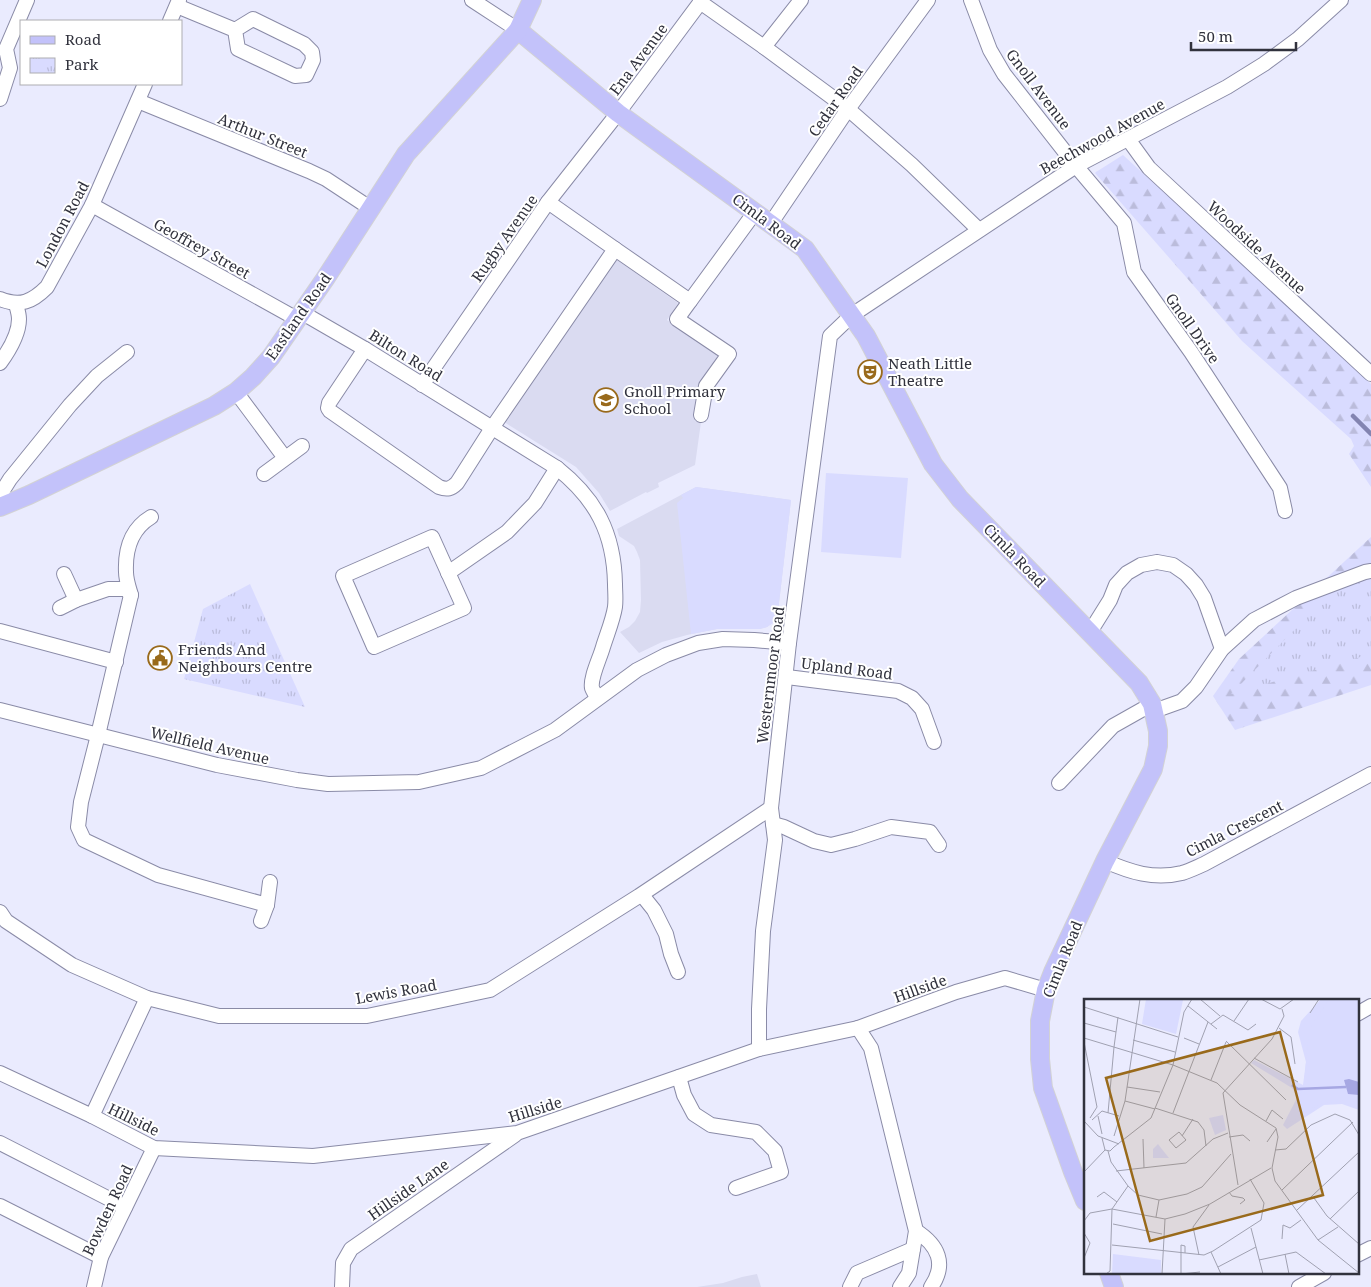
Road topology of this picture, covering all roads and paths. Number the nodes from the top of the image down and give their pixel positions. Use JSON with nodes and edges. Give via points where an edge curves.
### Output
{"nodes":[{"id":1,"x":27,"y":0,"type":"edge"},
{"id":2,"x":472,"y":0,"type":"edge"},
{"id":3,"x":532,"y":0,"type":"edge"},
{"id":4,"x":801,"y":0,"type":"edge"},
{"id":5,"x":928,"y":0,"type":"edge"},
{"id":6,"x":971,"y":0,"type":"edge"},
{"id":7,"x":1341,"y":0,"type":"edge"},
{"id":8,"x":701,"y":1,"type":"edge"},
{"id":9,"x":178,"y":3,"type":"edge"},
{"id":10,"x":170,"y":20,"type":"edge"},
{"id":11,"x":235,"y":30,"type":"junction"},
{"id":12,"x":518,"y":30,"type":"junction"},
{"id":13,"x":764,"y":47,"type":"junction"},
{"id":14,"x":3,"y":48,"type":"edge"},
{"id":15,"x":144,"y":85,"type":"edge"},
{"id":16,"x":0,"y":98,"type":"edge"},
{"id":17,"x":138,"y":101,"type":"junction"},
{"id":18,"x":848,"y":109,"type":"junction"},
{"id":19,"x":618,"y":113,"type":"junction"},
{"id":20,"x":1128,"y":139,"type":"junction"},
{"id":21,"x":1076,"y":166,"type":"junction"},
{"id":22,"x":548,"y":202,"type":"junction"},
{"id":23,"x":92,"y":205,"type":"junction"},
{"id":24,"x":370,"y":208,"type":"junction"},
{"id":25,"x":756,"y":212,"type":"junction"},
{"id":26,"x":771,"y":223,"type":"junction"},
{"id":27,"x":979,"y":230,"type":"junction"},
{"id":28,"x":615,"y":249,"type":"junction"},
{"id":29,"x":0,"y":299,"type":"edge"},
{"id":30,"x":690,"y":301,"type":"junction"},
{"id":31,"x":16,"y":304,"type":"junction"},
{"id":32,"x":852,"y":315,"type":"junction"},
{"id":33,"x":299,"y":316,"type":"junction"},
{"id":34,"x":365,"y":349,"type":"junction"},
{"id":35,"x":127,"y":352,"type":"dead end"},
{"id":36,"x":0,"y":363,"type":"edge"},
{"id":37,"x":1371,"y":374,"type":"edge"},
{"id":38,"x":422,"y":385,"type":"junction"},
{"id":39,"x":236,"y":392,"type":"junction"},
{"id":40,"x":701,"y":415,"type":"dead end"},
{"id":41,"x":492,"y":428,"type":"junction"},
{"id":42,"x":302,"y":446,"type":"dead end"},
{"id":43,"x":286,"y":458,"type":"junction"},
{"id":44,"x":557,"y":468,"type":"junction"},
{"id":45,"x":264,"y":474,"type":"dead end"},
{"id":46,"x":0,"y":495,"type":"edge"},
{"id":47,"x":0,"y":507,"type":"edge"},
{"id":48,"x":1285,"y":511,"type":"dead end"},
{"id":49,"x":151,"y":517,"type":"dead end"},
{"id":50,"x":1371,"y":571,"type":"edge"},
{"id":51,"x":448,"y":573,"type":"junction"},
{"id":52,"x":64,"y":574,"type":"dead end"},
{"id":53,"x":131,"y":595,"type":"junction"},
{"id":54,"x":76,"y":600,"type":"junction"},
{"id":55,"x":60,"y":608,"type":"dead end"},
{"id":56,"x":0,"y":631,"type":"edge"},
{"id":57,"x":1090,"y":632,"type":"junction"},
{"id":58,"x":789,"y":643,"type":"junction"},
{"id":59,"x":1222,"y":649,"type":"junction"},
{"id":60,"x":116,"y":662,"type":"junction"},
{"id":61,"x":786,"y":677,"type":"junction"},
{"id":62,"x":597,"y":698,"type":"junction"},
{"id":63,"x":1153,"y":708,"type":"junction"},
{"id":64,"x":0,"y":710,"type":"edge"},
{"id":65,"x":98,"y":735,"type":"junction"},
{"id":66,"x":934,"y":742,"type":"dead end"},
{"id":67,"x":1371,"y":774,"type":"edge"},
{"id":68,"x":1059,"y":783,"type":"dead end"},
{"id":69,"x":771,"y":808,"type":"junction"},
{"id":70,"x":773,"y":824,"type":"junction"},
{"id":71,"x":939,"y":845,"type":"dead end"},
{"id":72,"x":1105,"y":861,"type":"junction"},
{"id":73,"x":270,"y":882,"type":"dead end"},
{"id":74,"x":642,"y":894,"type":"junction"},
{"id":75,"x":267,"y":905,"type":"junction"},
{"id":76,"x":0,"y":912,"type":"edge"},
{"id":77,"x":261,"y":921,"type":"dead end"},
{"id":78,"x":678,"y":972,"type":"dead end"},
{"id":79,"x":1046,"y":990,"type":"junction"},
{"id":80,"x":147,"y":998,"type":"junction"},
{"id":81,"x":1371,"y":1006,"type":"edge"},
{"id":82,"x":1358,"y":1013,"type":"edge"},
{"id":83,"x":858,"y":1028,"type":"junction"},
{"id":84,"x":759,"y":1049,"type":"junction"},
{"id":85,"x":0,"y":1073,"type":"edge"},
{"id":86,"x":679,"y":1077,"type":"junction"},
{"id":87,"x":92,"y":1116,"type":"junction"},
{"id":88,"x":517,"y":1133,"type":"junction"},
{"id":89,"x":0,"y":1143,"type":"edge"},
{"id":90,"x":154,"y":1148,"type":"junction"},
{"id":91,"x":1079,"y":1168,"type":"edge"},
{"id":92,"x":736,"y":1188,"type":"dead end"},
{"id":93,"x":1084,"y":1196,"type":"edge"},
{"id":94,"x":0,"y":1206,"type":"edge"},
{"id":95,"x":125,"y":1207,"type":"junction"},
{"id":96,"x":916,"y":1231,"type":"junction"},
{"id":97,"x":1371,"y":1248,"type":"edge"},
{"id":98,"x":913,"y":1249,"type":"junction"},
{"id":99,"x":1358,"y":1254,"type":"edge"},
{"id":100,"x":101,"y":1257,"type":"junction"},
{"id":101,"x":1109,"y":1274,"type":"edge"},
{"id":102,"x":1322,"y":1274,"type":"edge"},
{"id":103,"x":94,"y":1287,"type":"edge"},
{"id":104,"x":342,"y":1287,"type":"edge"},
{"id":105,"x":850,"y":1287,"type":"edge"},
{"id":106,"x":900,"y":1287,"type":"edge"},
{"id":107,"x":931,"y":1287,"type":"edge"},
{"id":108,"x":1114,"y":1287,"type":"edge"},
{"id":109,"x":1299,"y":1287,"type":"edge"}],
"edges":[{"from":1,"to":14,"type":"street"},
{"from":2,"to":12,"type":"street"},
{"from":3,"to":12,"type":"main road","name":"Eastland Road"},
{"from":4,"to":13,"type":"street"},
{"from":5,"to":18,"type":"street","name":"Cedar Road"},
{"from":6,"to":21,"type":"street","name":"Gnoll Avenue","via":[[990,50],[1004,74]]},
{"from":7,"to":20,"type":"street","name":"Beechwood Avenue","via":[[1298,39],[1264,64],[1227,88]]},
{"from":8,"to":13,"type":"street"},
{"from":8,"to":19,"type":"street","name":"Ena Avenue"},
{"from":9,"to":10,"type":"street"},
{"from":9,"to":11,"type":"street"},
{"from":11,"to":11,"type":"street","via":[[253,19],[304,44],[312,52],[313,60],[306,75],[295,76],[238,49]]},
{"from":12,"to":19,"type":"main road","name":"Cimla Road"},
{"from":12,"to":24,"type":"main road","name":"Eastland Road","via":[[406,154]]},
{"from":13,"to":18,"type":"street"},
{"from":14,"to":16,"type":"street","via":[[10,68]]},
{"from":15,"to":17,"type":"street","name":"London Road"},
{"from":17,"to":23,"type":"street","name":"London Road"},
{"from":17,"to":24,"type":"street","name":"Arthur Street","via":[[309,171]]},
{"from":18,"to":26,"type":"street","name":"Cedar Road"},
{"from":18,"to":27,"type":"street"},
{"from":19,"to":22,"type":"street","name":"Rugby Avenue"},
{"from":19,"to":25,"type":"main road","name":"Cimla Road"},
{"from":20,"to":21,"type":"street","name":"Beechwood Avenue"},
{"from":20,"to":37,"type":"street","name":"Woodside Avenue","via":[[1149,168]]},
{"from":21,"to":27,"type":"street","name":"Beechwood Avenue"},
{"from":21,"to":48,"type":"street","name":"Gnoll Drive","via":[[1124,223],[1134,272],[1280,488]]},
{"from":22,"to":28,"type":"street"},
{"from":22,"to":38,"type":"street","name":"Rugby Avenue"},
{"from":23,"to":31,"type":"street","name":"London Road","via":[[47,287],[36,298]]},
{"from":23,"to":33,"type":"street","name":"Geoffrey Street"},
{"from":24,"to":33,"type":"main road","name":"Eastland Road"},
{"from":25,"to":26,"type":"main road","name":"Cimla Road"},
{"from":25,"to":30,"type":"street"},
{"from":26,"to":32,"type":"main road","name":"Cimla Road","via":[[805,249]]},
{"from":27,"to":32,"type":"street","name":"Beechwood Avenue"},
{"from":28,"to":30,"type":"street"},
{"from":28,"to":41,"type":"street"},
{"from":29,"to":31,"type":"street"},
{"from":30,"to":40,"type":"street","via":[[677,319],[728,354],[706,386]]},
{"from":31,"to":36,"type":"street","via":[[20,320],[11,349]]},
{"from":32,"to":57,"type":"main road","name":"Cimla Road","via":[[933,464],[960,499]]},
{"from":32,"to":58,"type":"street","name":"Westernmoor Road","via":[[830,336]]},
{"from":33,"to":34,"type":"street","name":"Bilton Road"},
{"from":33,"to":39,"type":"main road","name":"Eastland Road","via":[[271,357]]},
{"from":34,"to":38,"type":"street","name":"Bilton Road"},
{"from":34,"to":41,"type":"street","via":[[328,408],[439,487],[452,488],[457,483]]},
{"from":35,"to":46,"type":"street","via":[[70,405]]},
{"from":38,"to":41,"type":"street","name":"Bilton Road"},
{"from":39,"to":43,"type":"street"},
{"from":39,"to":47,"type":"main road","name":"Eastland Road","via":[[214,406]]},
{"from":41,"to":44,"type":"street"},
{"from":42,"to":43,"type":"street"},
{"from":43,"to":45,"type":"street"},
{"from":44,"to":51,"type":"street","via":[[535,503],[507,532]]},
{"from":44,"to":62,"type":"street","via":[[589,499],[611,545],[615,606],[593,677],[592,687]]},
{"from":49,"to":53,"type":"street","via":[[142,522],[132,536],[127,552],[126,572]]},
{"from":50,"to":59,"type":"street","via":[[1296,598],[1254,620]]},
{"from":51,"to":51,"type":"street","via":[[432,537],[343,576],[374,647],[464,608]]},
{"from":52,"to":54,"type":"street"},
{"from":53,"to":54,"type":"street","via":[[126,589],[108,589]]},
{"from":53,"to":60,"type":"street"},
{"from":54,"to":55,"type":"street"},
{"from":56,"to":60,"type":"street"},
{"from":57,"to":59,"type":"street","via":[[1116,585],[1127,573],[1141,565],[1157,562],[1173,565],[1196,586],[1204,598]]},
{"from":57,"to":63,"type":"main road","name":"Cimla Road","via":[[1139,683]]},
{"from":58,"to":61,"type":"street","name":"Westernmoor Road"},
{"from":58,"to":62,"type":"street","name":"Wellfield Avenue","via":[[723,639],[698,643],[666,654]]},
{"from":59,"to":63,"type":"street","via":[[1196,687],[1182,700]]},
{"from":60,"to":65,"type":"street"},
{"from":61,"to":66,"type":"street","name":"Upland Road","via":[[898,691],[912,698],[922,709]]},
{"from":61,"to":69,"type":"street","name":"Westernmoor Road"},
{"from":62,"to":65,"type":"street","name":"Wellfield Avenue","via":[[554,730],[481,768],[420,782],[328,784],[297,780],[217,765]]},
{"from":63,"to":68,"type":"street","via":[[1113,726]]},
{"from":63,"to":72,"type":"main road","name":"Cimla Road","via":[[1158,746],[1153,769]]},
{"from":64,"to":65,"type":"street","name":"Wellfield Avenue"},
{"from":65,"to":75,"type":"street","via":[[81,802],[78,827],[84,840],[158,875]]},
{"from":67,"to":72,"type":"street","name":"Cimla Crescent","via":[[1182,873],[1156,876],[1130,871]]},
{"from":69,"to":70,"type":"street","name":"Westernmoor Road"},
{"from":69,"to":74,"type":"street","name":"Lewis Road"},
{"from":70,"to":71,"type":"street","via":[[831,845],[890,826],[930,832]]},
{"from":70,"to":84,"type":"street","name":"Westernmoor Road","via":[[775,840],[764,932]]},
{"from":72,"to":79,"type":"main road","name":"Cimla Road"},
{"from":73,"to":75,"type":"street"},
{"from":74,"to":78,"type":"street","via":[[666,934]]},
{"from":74,"to":80,"type":"street","name":"Lewis Road","via":[[490,990],[367,1016],[219,1016]]},
{"from":75,"to":77,"type":"street"},
{"from":76,"to":80,"type":"street","name":"Lewis Road","via":[[6,921],[72,965]]},
{"from":79,"to":83,"type":"street","name":"Hillside","via":[[1005,978],[956,992]]},
{"from":79,"to":91,"type":"main road","name":"Cimla Road","via":[[1040,1021],[1043,1088]]},
{"from":80,"to":87,"type":"street"},
{"from":81,"to":82,"type":"street"},
{"from":83,"to":84,"type":"street","name":"Hillside"},
{"from":83,"to":96,"type":"street","via":[[871,1048]]},
{"from":84,"to":86,"type":"street","name":"Hillside"},
{"from":85,"to":87,"type":"street","name":"Hillside"},
{"from":86,"to":88,"type":"street","name":"Hillside"},
{"from":86,"to":92,"type":"street","via":[[694,1114],[711,1124],[756,1132],[775,1151],[781,1172]]},
{"from":87,"to":90,"type":"street","name":"Hillside"},
{"from":88,"to":90,"type":"street","name":"Hillside","via":[[313,1156]]},
{"from":88,"to":104,"type":"street","name":"Hillside Lane","via":[[351,1249],[343,1263]]},
{"from":89,"to":95,"type":"street"},
{"from":90,"to":95,"type":"street","name":"Bowden Road"},
{"from":91,"to":93,"type":"main road","name":"Cimla Road"},
{"from":94,"to":100,"type":"street"},
{"from":95,"to":100,"type":"street","name":"Bowden Road"},
{"from":96,"to":98,"type":"street"},
{"from":96,"to":107,"type":"street","via":[[934,1246],[939,1260]]},
{"from":97,"to":99,"type":"street"},
{"from":98,"to":105,"type":"street","via":[[856,1273]]},
{"from":98,"to":106,"type":"street","via":[[910,1272]]},
{"from":100,"to":103,"type":"street","name":"Bowden Road"},
{"from":101,"to":108,"type":"main road"},
{"from":102,"to":109,"type":"street"}]}
